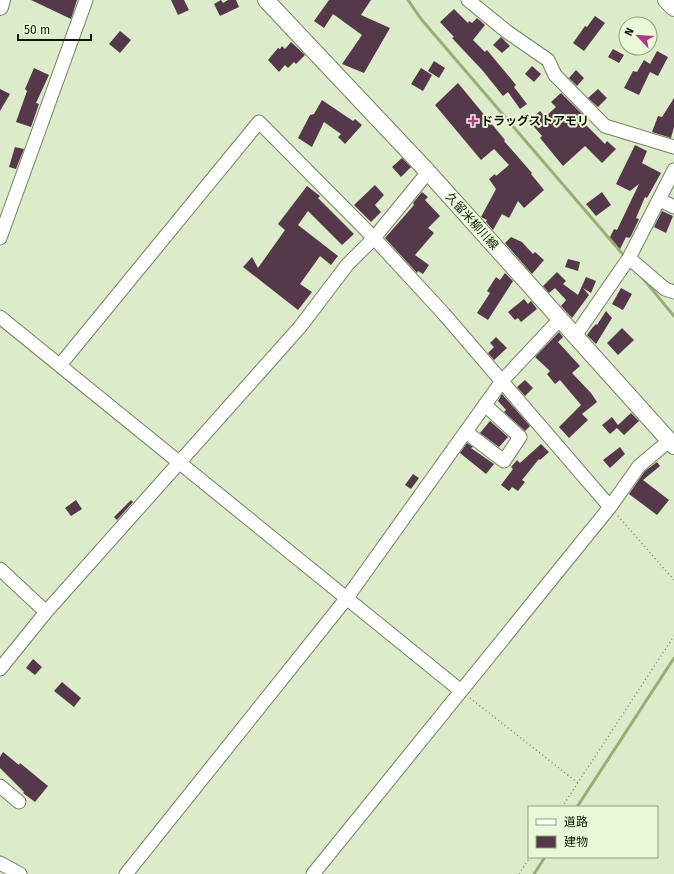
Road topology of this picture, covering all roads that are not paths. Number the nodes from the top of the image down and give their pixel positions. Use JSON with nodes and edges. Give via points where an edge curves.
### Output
{"nodes":[{"id":1,"x":2,"y":0,"type":"edge"},
{"id":2,"x":86,"y":0,"type":"edge"},
{"id":3,"x":266,"y":0,"type":"edge"},
{"id":4,"x":468,"y":0,"type":"edge"},
{"id":5,"x":666,"y":0,"type":"edge"},
{"id":6,"x":0,"y":7,"type":"edge"},
{"id":7,"x":674,"y":8,"type":"edge"},
{"id":8,"x":674,"y":147,"type":"edge"},
{"id":9,"x":674,"y":170,"type":"edge"},
{"id":10,"x":428,"y":172,"type":"junction"},
{"id":11,"x":660,"y":200,"type":"junction"},
{"id":12,"x":674,"y":208,"type":"edge"},
{"id":13,"x":0,"y":238,"type":"edge"},
{"id":14,"x":374,"y":238,"type":"junction"},
{"id":15,"x":629,"y":258,"type":"junction"},
{"id":16,"x":674,"y":292,"type":"edge"},
{"id":17,"x":0,"y":317,"type":"edge"},
{"id":18,"x":560,"y":319,"type":"junction"},
{"id":19,"x":575,"y":336,"type":"junction"},
{"id":20,"x":60,"y":364,"type":"junction"},
{"id":21,"x":502,"y":381,"type":"junction"},
{"id":22,"x":485,"y":405,"type":"junction"},
{"id":23,"x":466,"y":432,"type":"junction"},
{"id":24,"x":672,"y":443,"type":"edge"},
{"id":25,"x":180,"y":462,"type":"junction"},
{"id":26,"x":610,"y":507,"type":"junction"},
{"id":27,"x":0,"y":569,"type":"edge"},
{"id":28,"x":346,"y":599,"type":"junction"},
{"id":29,"x":46,"y":612,"type":"junction"},
{"id":30,"x":0,"y":669,"type":"edge"},
{"id":31,"x":461,"y":691,"type":"junction"},
{"id":32,"x":0,"y":786,"type":"edge"},
{"id":33,"x":19,"y":802,"type":"dead end"},
{"id":34,"x":0,"y":863,"type":"edge"},
{"id":35,"x":20,"y":874,"type":"edge"},
{"id":36,"x":126,"y":874,"type":"edge"},
{"id":37,"x":313,"y":874,"type":"edge"}],
"edges":[{"from":1,"to":6,"type":"main road"},
{"from":2,"to":13,"type":"street"},
{"from":3,"to":10,"type":"main road","name":"久留米柳川線"},
{"from":4,"to":8,"type":"street","via":[[548,60],[555,75],[605,126]]},
{"from":5,"to":7,"type":"main road"},
{"from":9,"to":11,"type":"street"},
{"from":10,"to":14,"type":"street"},
{"from":10,"to":18,"type":"main road","name":"久留米柳川線"},
{"from":11,"to":12,"type":"street"},
{"from":11,"to":15,"type":"street"},
{"from":14,"to":20,"type":"street","via":[[259,122]]},
{"from":14,"to":21,"type":"street"},
{"from":14,"to":25,"type":"street","via":[[347,265],[300,327]]},
{"from":15,"to":16,"type":"street","via":[[665,289]]},
{"from":15,"to":19,"type":"street"},
{"from":17,"to":20,"type":"street"},
{"from":18,"to":19,"type":"main road","name":"久留米柳川線"},
{"from":18,"to":21,"type":"street"},
{"from":19,"to":24,"type":"main road","name":"久留米柳川線"},
{"from":20,"to":25,"type":"street"},
{"from":21,"to":22,"type":"street"},
{"from":21,"to":26,"type":"street"},
{"from":22,"to":23,"type":"street"},
{"from":22,"to":23,"type":"street","via":[[520,437],[504,461]]},
{"from":23,"to":28,"type":"street"},
{"from":24,"to":26,"type":"street","via":[[639,466]]},
{"from":25,"to":28,"type":"street"},
{"from":25,"to":29,"type":"street"},
{"from":26,"to":31,"type":"street"},
{"from":27,"to":29,"type":"street"},
{"from":28,"to":31,"type":"street"},
{"from":28,"to":36,"type":"street"},
{"from":29,"to":30,"type":"street"},
{"from":31,"to":37,"type":"street"},
{"from":32,"to":33,"type":"street"},
{"from":34,"to":35,"type":"street"}]}
